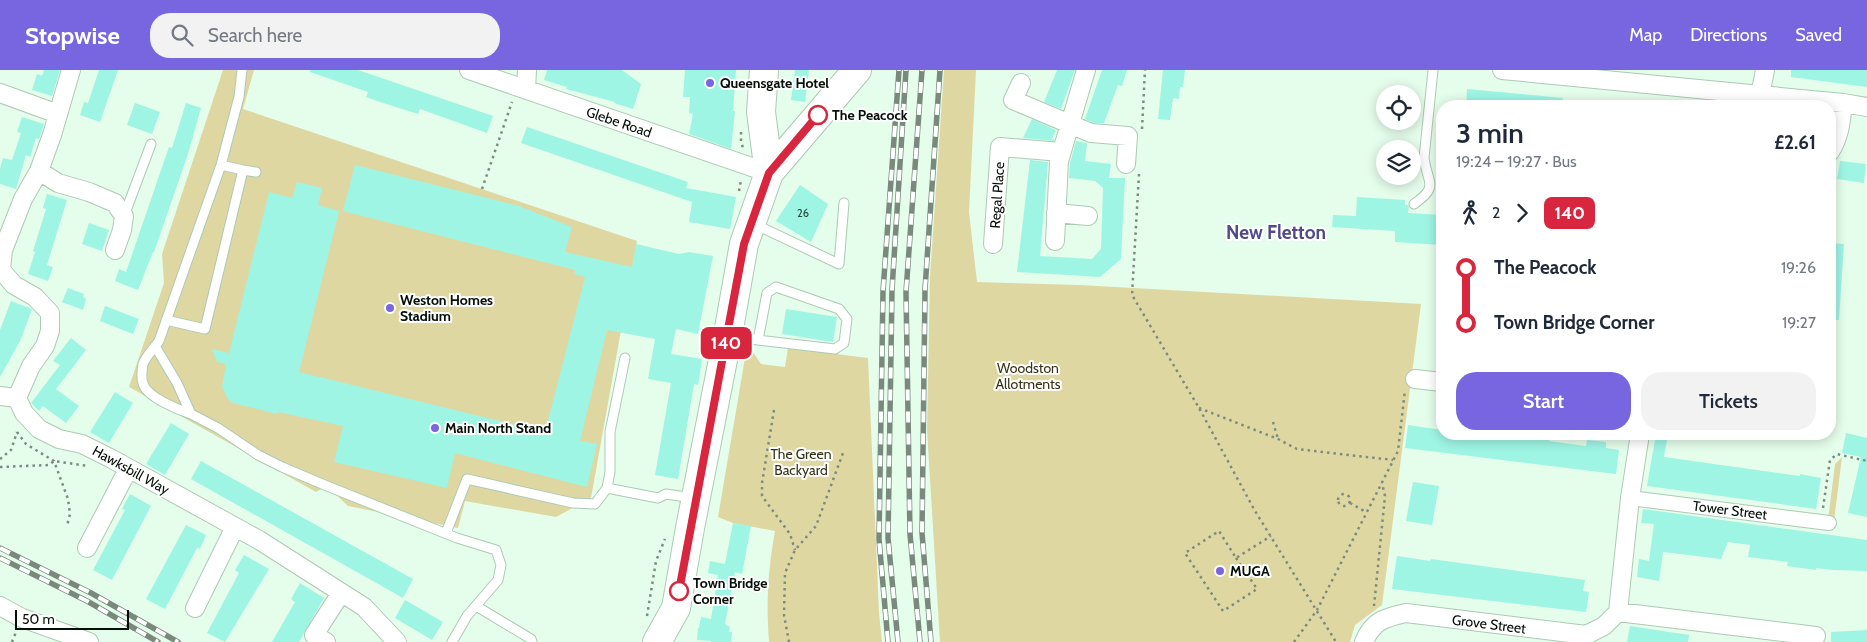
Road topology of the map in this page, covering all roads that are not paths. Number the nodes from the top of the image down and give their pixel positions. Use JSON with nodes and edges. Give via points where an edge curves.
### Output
{"nodes":[{"id":1,"x":71,"y":70,"type":"edge"},
{"id":2,"x":242,"y":70,"type":"edge"},
{"id":3,"x":469,"y":70,"type":"edge"},
{"id":4,"x":527,"y":70,"type":"edge"},
{"id":5,"x":764,"y":70,"type":"edge"},
{"id":6,"x":857,"y":70,"type":"edge"},
{"id":7,"x":1086,"y":70,"type":"edge"},
{"id":8,"x":1433,"y":70,"type":"edge"},
{"id":9,"x":1502,"y":70,"type":"edge"},
{"id":10,"x":1765,"y":70,"type":"edge"},
{"id":11,"x":1021,"y":83,"type":"dead end"},
{"id":12,"x":521,"y":88,"type":"junction"},
{"id":13,"x":0,"y":93,"type":"edge"},
{"id":14,"x":1759,"y":100,"type":"edge"},
{"id":15,"x":1836,"y":103,"type":"edge"},
{"id":16,"x":1843,"y":103,"type":"junction"},
{"id":17,"x":1867,"y":107,"type":"edge"},
{"id":18,"x":58,"y":114,"type":"junction"},
{"id":19,"x":1069,"y":123,"type":"junction"},
{"id":20,"x":1836,"y":142,"type":"edge"},
{"id":21,"x":151,"y":144,"type":"dead end"},
{"id":22,"x":1061,"y":152,"type":"junction"},
{"id":23,"x":221,"y":165,"type":"junction"},
{"id":24,"x":1133,"y":166,"type":"road end"},
{"id":25,"x":243,"y":170,"type":"junction"},
{"id":26,"x":39,"y":172,"type":"junction"},
{"id":27,"x":256,"y":172,"type":"dead end"},
{"id":28,"x":769,"y":173,"type":"junction"},
{"id":29,"x":844,"y":203,"type":"dead end"},
{"id":30,"x":1414,"y":204,"type":"dead end"},
{"id":31,"x":1056,"y":213,"type":"junction"},
{"id":32,"x":124,"y":216,"type":"junction"},
{"id":33,"x":1088,"y":216,"type":"dead end"},
{"id":34,"x":752,"y":223,"type":"junction"},
{"id":35,"x":1055,"y":241,"type":"dead end"},
{"id":36,"x":993,"y":244,"type":"dead end"},
{"id":37,"x":2,"y":250,"type":"edge"},
{"id":38,"x":115,"y":250,"type":"dead end"},
{"id":39,"x":166,"y":320,"type":"junction"},
{"id":40,"x":728,"y":334,"type":"junction"},
{"id":41,"x":758,"y":340,"type":"junction"},
{"id":42,"x":155,"y":346,"type":"junction"},
{"id":43,"x":625,"y":358,"type":"dead end"},
{"id":44,"x":1415,"y":379,"type":"road end"},
{"id":45,"x":1436,"y":381,"type":"edge"},
{"id":46,"x":9,"y":397,"type":"edge"},
{"id":47,"x":192,"y":414,"type":"junction"},
{"id":48,"x":1639,"y":440,"type":"edge"},
{"id":49,"x":130,"y":469,"type":"junction"},
{"id":50,"x":607,"y":488,"type":"junction"},
{"id":51,"x":696,"y":498,"type":"junction"},
{"id":52,"x":1630,"y":498,"type":"junction"},
{"id":53,"x":1825,"y":522,"type":"road end"},
{"id":54,"x":235,"y":527,"type":"junction"},
{"id":55,"x":446,"y":533,"type":"junction"},
{"id":56,"x":87,"y":548,"type":"dead end"},
{"id":57,"x":341,"y":593,"type":"junction"},
{"id":58,"x":0,"y":606,"type":"edge"},
{"id":59,"x":476,"y":606,"type":"junction"},
{"id":60,"x":194,"y":608,"type":"dead end"},
{"id":61,"x":676,"y":608,"type":"junction"},
{"id":62,"x":1618,"y":612,"type":"junction"},
{"id":63,"x":1368,"y":635,"type":"edge"},
{"id":64,"x":1762,"y":636,"type":"edge"},
{"id":65,"x":1816,"y":636,"type":"dead end"},
{"id":66,"x":89,"y":642,"type":"edge"},
{"id":67,"x":326,"y":642,"type":"edge"},
{"id":68,"x":397,"y":642,"type":"edge"},
{"id":69,"x":452,"y":642,"type":"edge"},
{"id":70,"x":532,"y":642,"type":"edge"},
{"id":71,"x":657,"y":642,"type":"edge"},
{"id":72,"x":673,"y":642,"type":"edge"}],
"edges":[{"from":1,"to":18,"type":"street"},
{"from":2,"to":23,"type":"lane","via":[[239,97]]},
{"from":3,"to":12,"type":"street","name":"Glebe Road"},
{"from":4,"to":12,"type":"street"},
{"from":5,"to":28,"type":"main road","via":[[762,112]]},
{"from":6,"to":28,"type":"main road"},
{"from":7,"to":19,"type":"street"},
{"from":8,"to":30,"type":"lane","via":[[1424,158],[1430,187],[1426,196]]},
{"from":9,"to":14,"type":"street"},
{"from":10,"to":14,"type":"street"},
{"from":11,"to":19,"type":"street","via":[[1013,100]]},
{"from":12,"to":28,"type":"street","name":"Glebe Road"},
{"from":13,"to":18,"type":"street"},
{"from":15,"to":16,"type":"street"},
{"from":16,"to":17,"type":"street"},
{"from":16,"to":20,"type":"street"},
{"from":18,"to":26,"type":"street"},
{"from":19,"to":22,"type":"street"},
{"from":19,"to":24,"type":"street","via":[[1091,133],[1128,136]]},
{"from":21,"to":32,"type":"lane"},
{"from":22,"to":31,"type":"street"},
{"from":22,"to":36,"type":"street","name":"Regal Place","via":[[1000,148]]},
{"from":23,"to":25,"type":"lane"},
{"from":23,"to":39,"type":"lane"},
{"from":25,"to":27,"type":"lane"},
{"from":25,"to":39,"type":"lane","via":[[205,329]]},
{"from":26,"to":32,"type":"street","via":[[115,202]]},
{"from":26,"to":37,"type":"street","via":[[23,199]]},
{"from":28,"to":34,"type":"main road"},
{"from":29,"to":34,"type":"lane","via":[[839,264]]},
{"from":31,"to":33,"type":"street"},
{"from":31,"to":35,"type":"street"},
{"from":32,"to":38,"type":"street"},
{"from":34,"to":40,"type":"main road","via":[[744,244]]},
{"from":37,"to":46,"type":"street","via":[[1,270],[14,285],[35,297],[50,312],[46,346]]},
{"from":39,"to":42,"type":"lane"},
{"from":40,"to":41,"type":"lane"},
{"from":40,"to":51,"type":"main road"},
{"from":41,"to":41,"type":"lane","via":[[768,293],[776,287],[839,309],[847,318],[844,343],[835,349]]},
{"from":42,"to":47,"type":"lane"},
{"from":42,"to":47,"type":"lane","via":[[144,362],[143,385],[171,406]]},
{"from":43,"to":50,"type":"lane","via":[[610,432]]},
{"from":44,"to":45,"type":"street"},
{"from":46,"to":49,"type":"street","name":"Hawksbill Way","via":[[39,429],[59,439],[82,444]]},
{"from":47,"to":55,"type":"lane","via":[[282,467]]},
{"from":48,"to":52,"type":"street"},
{"from":49,"to":54,"type":"street","name":"Hawksbill Way"},
{"from":49,"to":56,"type":"street"},
{"from":50,"to":51,"type":"lane","via":[[658,498],[666,494]]},
{"from":50,"to":55,"type":"lane","via":[[595,504],[573,503],[467,479]]},
{"from":51,"to":61,"type":"main road"},
{"from":52,"to":53,"type":"street","name":"Tower Street"},
{"from":52,"to":62,"type":"street"},
{"from":54,"to":57,"type":"street","name":"Hawksbill Way"},
{"from":54,"to":60,"type":"street"},
{"from":55,"to":59,"type":"lane","via":[[496,550],[501,565],[498,580]]},
{"from":57,"to":67,"type":"street","via":[[314,635]]},
{"from":57,"to":68,"type":"street","name":"Hawksbill Way","via":[[364,607]]},
{"from":58,"to":66,"type":"street","via":[[22,618]]},
{"from":59,"to":69,"type":"lane"},
{"from":59,"to":70,"type":"lane"},
{"from":61,"to":71,"type":"main road"},
{"from":61,"to":72,"type":"main road"},
{"from":62,"to":63,"type":"street","name":"Grove Street","via":[[1604,626],[1586,635],[1406,613],[1383,618]]},
{"from":62,"to":64,"type":"street"},
{"from":64,"to":65,"type":"street"}]}
